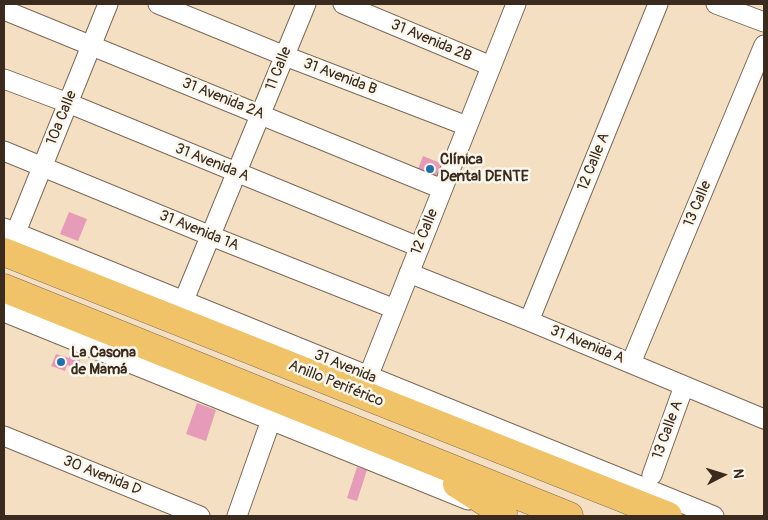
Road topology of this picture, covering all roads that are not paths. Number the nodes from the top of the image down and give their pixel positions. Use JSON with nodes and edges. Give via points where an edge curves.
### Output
{"nodes":[{"id":1,"x":108,"y":4,"type":"edge"},
{"id":2,"x":158,"y":4,"type":"edge"},
{"id":3,"x":306,"y":4,"type":"edge"},
{"id":4,"x":343,"y":4,"type":"edge"},
{"id":5,"x":516,"y":4,"type":"edge"},
{"id":6,"x":658,"y":4,"type":"edge"},
{"id":7,"x":716,"y":4,"type":"edge"},
{"id":8,"x":4,"y":10,"type":"edge"},
{"id":9,"x":764,"y":22,"type":"edge"},
{"id":10,"x":92,"y":44,"type":"junction"},
{"id":11,"x":764,"y":45,"type":"edge"},
{"id":12,"x":284,"y":56,"type":"junction"},
{"id":13,"x":491,"y":66,"type":"junction"},
{"id":14,"x":4,"y":79,"type":"edge"},
{"id":15,"x":68,"y":104,"type":"junction"},
{"id":16,"x":260,"y":114,"type":"junction"},
{"id":17,"x":467,"y":126,"type":"junction"},
{"id":18,"x":4,"y":151,"type":"edge"},
{"id":19,"x":42,"y":167,"type":"junction"},
{"id":20,"x":236,"y":173,"type":"junction"},
{"id":21,"x":442,"y":189,"type":"junction"},
{"id":22,"x":210,"y":236,"type":"junction"},
{"id":23,"x":8,"y":237,"type":"edge"},
{"id":24,"x":419,"y":247,"type":"junction"},
{"id":25,"x":409,"y":273,"type":"junction"},
{"id":26,"x":4,"y":288,"type":"edge"},
{"id":27,"x":184,"y":300,"type":"junction"},
{"id":28,"x":395,"y":309,"type":"junction"},
{"id":29,"x":4,"y":312,"type":"edge"},
{"id":30,"x":529,"y":321,"type":"junction"},
{"id":31,"x":631,"y":363,"type":"junction"},
{"id":32,"x":368,"y":377,"type":"junction"},
{"id":33,"x":684,"y":386,"type":"junction"},
{"id":34,"x":764,"y":419,"type":"edge"},
{"id":35,"x":271,"y":420,"type":"junction"},
{"id":36,"x":4,"y":436,"type":"edge"},
{"id":37,"x":401,"y":448,"type":"junction"},
{"id":38,"x":652,"y":475,"type":"dead end"},
{"id":39,"x":506,"y":515,"type":"edge"},
{"id":40,"x":200,"y":516,"type":"edge"},
{"id":41,"x":237,"y":516,"type":"edge"},
{"id":42,"x":569,"y":516,"type":"edge"},
{"id":43,"x":668,"y":516,"type":"edge"},
{"id":44,"x":714,"y":516,"type":"edge"}],
"edges":[{"from":1,"to":10,"type":"street","name":"10a Calle"},
{"from":2,"to":12,"type":"street","name":"31 Avenida B"},
{"from":3,"to":12,"type":"street","name":"11 Calle"},
{"from":4,"to":13,"type":"street","name":"31 Avenida 2B"},
{"from":5,"to":13,"type":"street","name":"12 Calle"},
{"from":6,"to":30,"type":"street","name":"12 Calle A"},
{"from":7,"to":9,"type":"street"},
{"from":8,"to":10,"type":"street","name":"31 Avenida 2A"},
{"from":10,"to":15,"type":"street","name":"10a Calle"},
{"from":10,"to":16,"type":"street","name":"31 Avenida 2A"},
{"from":11,"to":31,"type":"street","name":"13 Calle"},
{"from":12,"to":16,"type":"street","name":"11 Calle"},
{"from":12,"to":17,"type":"street","name":"31 Avenida B"},
{"from":13,"to":17,"type":"street","name":"12 Calle"},
{"from":14,"to":15,"type":"street","name":"31 Avenida A"},
{"from":15,"to":19,"type":"street","name":"10a Calle"},
{"from":15,"to":20,"type":"street","name":"31 Avenida A"},
{"from":16,"to":20,"type":"street","name":"11 Calle"},
{"from":16,"to":21,"type":"street","name":"31 Avenida 2A"},
{"from":17,"to":21,"type":"street","name":"12 Calle"},
{"from":18,"to":19,"type":"street","name":"31 Avenida 1A"},
{"from":19,"to":22,"type":"street","name":"31 Avenida 1A"},
{"from":19,"to":23,"type":"street","name":"10a Calle"},
{"from":20,"to":22,"type":"street","name":"11 Calle"},
{"from":20,"to":24,"type":"street","name":"31 Avenida A"},
{"from":21,"to":24,"type":"street","name":"12 Calle"},
{"from":22,"to":27,"type":"street","name":"11 Calle"},
{"from":22,"to":28,"type":"street","name":"31 Avenida 1A"},
{"from":23,"to":27,"type":"street","name":"31 Avenida"},
{"from":23,"to":43,"type":"highway","name":"Anillo Periférico"},
{"from":24,"to":25,"type":"street","name":"12 Calle"},
{"from":25,"to":28,"type":"street","name":"12 Calle"},
{"from":25,"to":30,"type":"street","name":"31 Avenida A"},
{"from":26,"to":37,"type":"highway"},
{"from":27,"to":32,"type":"street","name":"31 Avenida"},
{"from":28,"to":32,"type":"street","name":"12 Calle"},
{"from":29,"to":35,"type":"street"},
{"from":30,"to":31,"type":"street","name":"31 Avenida A"},
{"from":31,"to":33,"type":"street","name":"31 Avenida A"},
{"from":32,"to":44,"type":"street","name":"31 Avenida"},
{"from":33,"to":34,"type":"street","name":"31 Avenida A"},
{"from":33,"to":38,"type":"street","name":"13 Calle A"},
{"from":35,"to":39,"type":"street"},
{"from":35,"to":41,"type":"street"},
{"from":36,"to":40,"type":"street","name":"30 Avenida D"},
{"from":37,"to":39,"type":"highway"},
{"from":37,"to":42,"type":"highway"}]}
